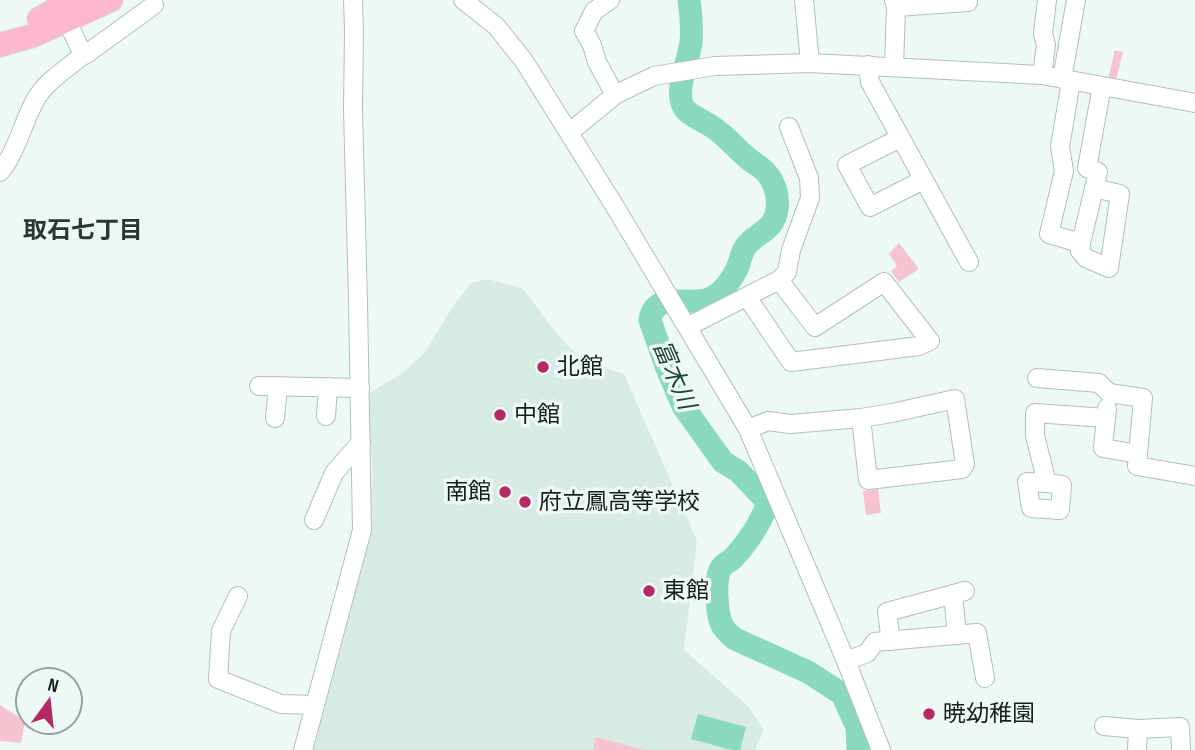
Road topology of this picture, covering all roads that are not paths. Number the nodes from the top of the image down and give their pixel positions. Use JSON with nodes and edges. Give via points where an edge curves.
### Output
{"nodes":[{"id":1,"x":111,"y":0,"type":"edge"},
{"id":2,"x":353,"y":0,"type":"edge"},
{"id":3,"x":463,"y":0,"type":"edge"},
{"id":4,"x":610,"y":0,"type":"edge"},
{"id":5,"x":804,"y":0,"type":"edge"},
{"id":6,"x":968,"y":0,"type":"edge"},
{"id":7,"x":1047,"y":0,"type":"edge"},
{"id":8,"x":1076,"y":0,"type":"edge"},
{"id":9,"x":895,"y":4,"type":"edge"},
{"id":10,"x":154,"y":5,"type":"dead end"},
{"id":11,"x":67,"y":9,"type":"edge"},
{"id":12,"x":0,"y":43,"type":"edge"},
{"id":13,"x":83,"y":55,"type":"junction"},
{"id":14,"x":810,"y":63,"type":"junction"},
{"id":15,"x":868,"y":65,"type":"junction"},
{"id":16,"x":894,"y":67,"type":"junction"},
{"id":17,"x":1042,"y":75,"type":"junction"},
{"id":18,"x":1066,"y":80,"type":"junction"},
{"id":19,"x":1102,"y":86,"type":"junction"},
{"id":20,"x":615,"y":95,"type":"junction"},
{"id":21,"x":1195,"y":103,"type":"edge"},
{"id":22,"x":789,"y":127,"type":"dead end"},
{"id":23,"x":570,"y":132,"type":"junction"},
{"id":24,"x":900,"y":138,"type":"junction"},
{"id":25,"x":0,"y":172,"type":"edge"},
{"id":26,"x":923,"y":180,"type":"junction"},
{"id":27,"x":1094,"y":188,"type":"junction"},
{"id":28,"x":1081,"y":243,"type":"junction"},
{"id":29,"x":969,"y":262,"type":"dead end"},
{"id":30,"x":779,"y":280,"type":"junction"},
{"id":31,"x":747,"y":298,"type":"junction"},
{"id":32,"x":687,"y":327,"type":"junction"},
{"id":33,"x":1037,"y":378,"type":"dead end"},
{"id":34,"x":259,"y":386,"type":"dead end"},
{"id":35,"x":278,"y":386,"type":"junction"},
{"id":36,"x":328,"y":387,"type":"junction"},
{"id":37,"x":360,"y":388,"type":"junction"},
{"id":38,"x":1109,"y":393,"type":"junction"},
{"id":39,"x":326,"y":416,"type":"dead end"},
{"id":40,"x":275,"y":418,"type":"dead end"},
{"id":41,"x":860,"y":418,"type":"junction"},
{"id":42,"x":1106,"y":418,"type":"junction"},
{"id":43,"x":748,"y":429,"type":"junction"},
{"id":44,"x":361,"y":442,"type":"junction"},
{"id":45,"x":1138,"y":454,"type":"junction"},
{"id":46,"x":1195,"y":476,"type":"edge"},
{"id":47,"x":1047,"y":483,"type":"dead end"},
{"id":48,"x":314,"y":520,"type":"dead end"},
{"id":49,"x":238,"y":596,"type":"dead end"},
{"id":50,"x":957,"y":635,"type":"junction"},
{"id":51,"x":891,"y":641,"type":"junction"},
{"id":52,"x":846,"y":661,"type":"junction"},
{"id":53,"x":985,"y":678,"type":"dead end"},
{"id":54,"x":315,"y":705,"type":"junction"},
{"id":55,"x":1104,"y":726,"type":"dead end"},
{"id":56,"x":1138,"y":729,"type":"junction"},
{"id":57,"x":303,"y":750,"type":"edge"},
{"id":58,"x":881,"y":750,"type":"edge"},
{"id":59,"x":1137,"y":750,"type":"edge"},
{"id":60,"x":1181,"y":750,"type":"edge"}],
"edges":[{"from":1,"to":11,"type":"main road"},
{"from":2,"to":37,"type":"street"},
{"from":3,"to":23,"type":"street","via":[[496,26]]},
{"from":4,"to":20,"type":"street","via":[[594,11],[584,31]]},
{"from":5,"to":14,"type":"street"},
{"from":6,"to":9,"type":"street"},
{"from":7,"to":17,"type":"street"},
{"from":8,"to":18,"type":"street"},
{"from":9,"to":16,"type":"street"},
{"from":10,"to":13,"type":"street"},
{"from":11,"to":12,"type":"main road","via":[[32,36]]},
{"from":11,"to":13,"type":"street"},
{"from":13,"to":25,"type":"street","via":[[35,100],[12,156]]},
{"from":14,"to":15,"type":"street"},
{"from":14,"to":20,"type":"street","via":[[715,66],[654,76]]},
{"from":15,"to":16,"type":"street"},
{"from":15,"to":24,"type":"street","via":[[870,82]]},
{"from":16,"to":17,"type":"street"},
{"from":17,"to":18,"type":"street"},
{"from":18,"to":19,"type":"street"},
{"from":18,"to":28,"type":"street","via":[[1060,147],[1064,171],[1049,234]]},
{"from":19,"to":21,"type":"street"},
{"from":19,"to":27,"type":"street","via":[[1087,168],[1098,172]]},
{"from":20,"to":23,"type":"street"},
{"from":22,"to":30,"type":"street","via":[[809,178],[810,198],[790,250],[787,272]]},
{"from":23,"to":32,"type":"street"},
{"from":24,"to":26,"type":"street"},
{"from":24,"to":26,"type":"street","via":[[847,165],[870,207]]},
{"from":26,"to":29,"type":"street"},
{"from":27,"to":28,"type":"street"},
{"from":27,"to":28,"type":"street","via":[[1120,194],[1109,268],[1086,258]]},
{"from":30,"to":31,"type":"street"},
{"from":30,"to":31,"type":"street","via":[[815,327],[884,282],[930,341],[791,362]]},
{"from":31,"to":32,"type":"street"},
{"from":32,"to":43,"type":"street"},
{"from":33,"to":38,"type":"street","via":[[1099,383]]},
{"from":34,"to":35,"type":"street"},
{"from":35,"to":36,"type":"street"},
{"from":35,"to":40,"type":"street"},
{"from":36,"to":37,"type":"street"},
{"from":36,"to":39,"type":"street"},
{"from":37,"to":44,"type":"street"},
{"from":38,"to":42,"type":"street"},
{"from":38,"to":45,"type":"street","via":[[1143,398]]},
{"from":41,"to":41,"type":"street","via":[[955,400],[965,464],[962,469],[868,480]]},
{"from":41,"to":43,"type":"street","via":[[790,424],[768,421]]},
{"from":42,"to":45,"type":"street","via":[[1103,448]]},
{"from":42,"to":47,"type":"street","via":[[1035,414],[1035,436]]},
{"from":43,"to":52,"type":"street"},
{"from":44,"to":48,"type":"street","via":[[334,473]]},
{"from":44,"to":54,"type":"street","via":[[362,530]]},
{"from":45,"to":46,"type":"street","via":[[1138,466]]},
{"from":49,"to":54,"type":"street","via":[[221,631],[218,679],[281,704]]},
{"from":50,"to":51,"type":"street"},
{"from":50,"to":51,"type":"street","via":[[959,593],[887,612]]},
{"from":50,"to":53,"type":"street","via":[[978,633]]},
{"from":51,"to":52,"type":"street","via":[[875,642],[867,653]]},
{"from":52,"to":58,"type":"street"},
{"from":54,"to":57,"type":"street"},
{"from":55,"to":56,"type":"street"},
{"from":56,"to":59,"type":"street"},
{"from":56,"to":60,"type":"street","via":[[1180,727]]}]}
